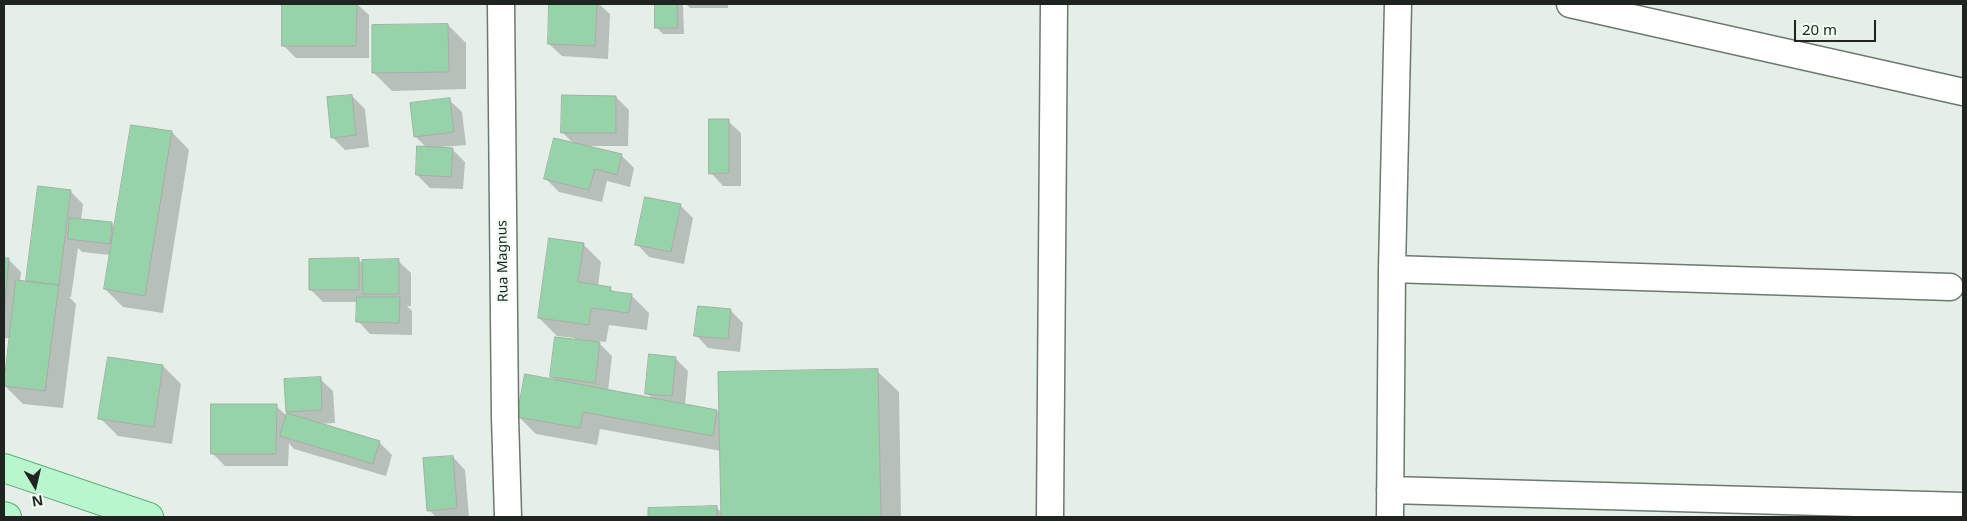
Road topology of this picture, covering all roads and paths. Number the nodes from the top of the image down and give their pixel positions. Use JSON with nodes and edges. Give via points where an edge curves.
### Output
{"nodes":[{"id":1,"x":501,"y":4,"type":"edge"},
{"id":2,"x":1054,"y":4,"type":"edge"},
{"id":3,"x":1398,"y":4,"type":"edge"},
{"id":4,"x":1570,"y":4,"type":"edge"},
{"id":5,"x":1963,"y":92,"type":"edge"},
{"id":6,"x":1392,"y":269,"type":"junction"},
{"id":7,"x":1950,"y":287,"type":"dead end"},
{"id":8,"x":4,"y":468,"type":"edge"},
{"id":9,"x":1390,"y":490,"type":"junction"},
{"id":10,"x":1963,"y":506,"type":"edge"},
{"id":11,"x":148,"y":517,"type":"edge"},
{"id":12,"x":508,"y":517,"type":"edge"},
{"id":13,"x":1050,"y":517,"type":"edge"},
{"id":14,"x":1390,"y":517,"type":"edge"}],
"edges":[{"from":1,"to":12,"type":"street","name":"Rua Magnus","via":[[504,417]]},
{"from":2,"to":13,"type":"street"},
{"from":3,"to":6,"type":"street"},
{"from":4,"to":5,"type":"street"},
{"from":6,"to":7,"type":"street"},
{"from":6,"to":9,"type":"street"},
{"from":8,"to":11,"type":"main road"},
{"from":9,"to":10,"type":"street"},
{"from":9,"to":14,"type":"street"}]}
